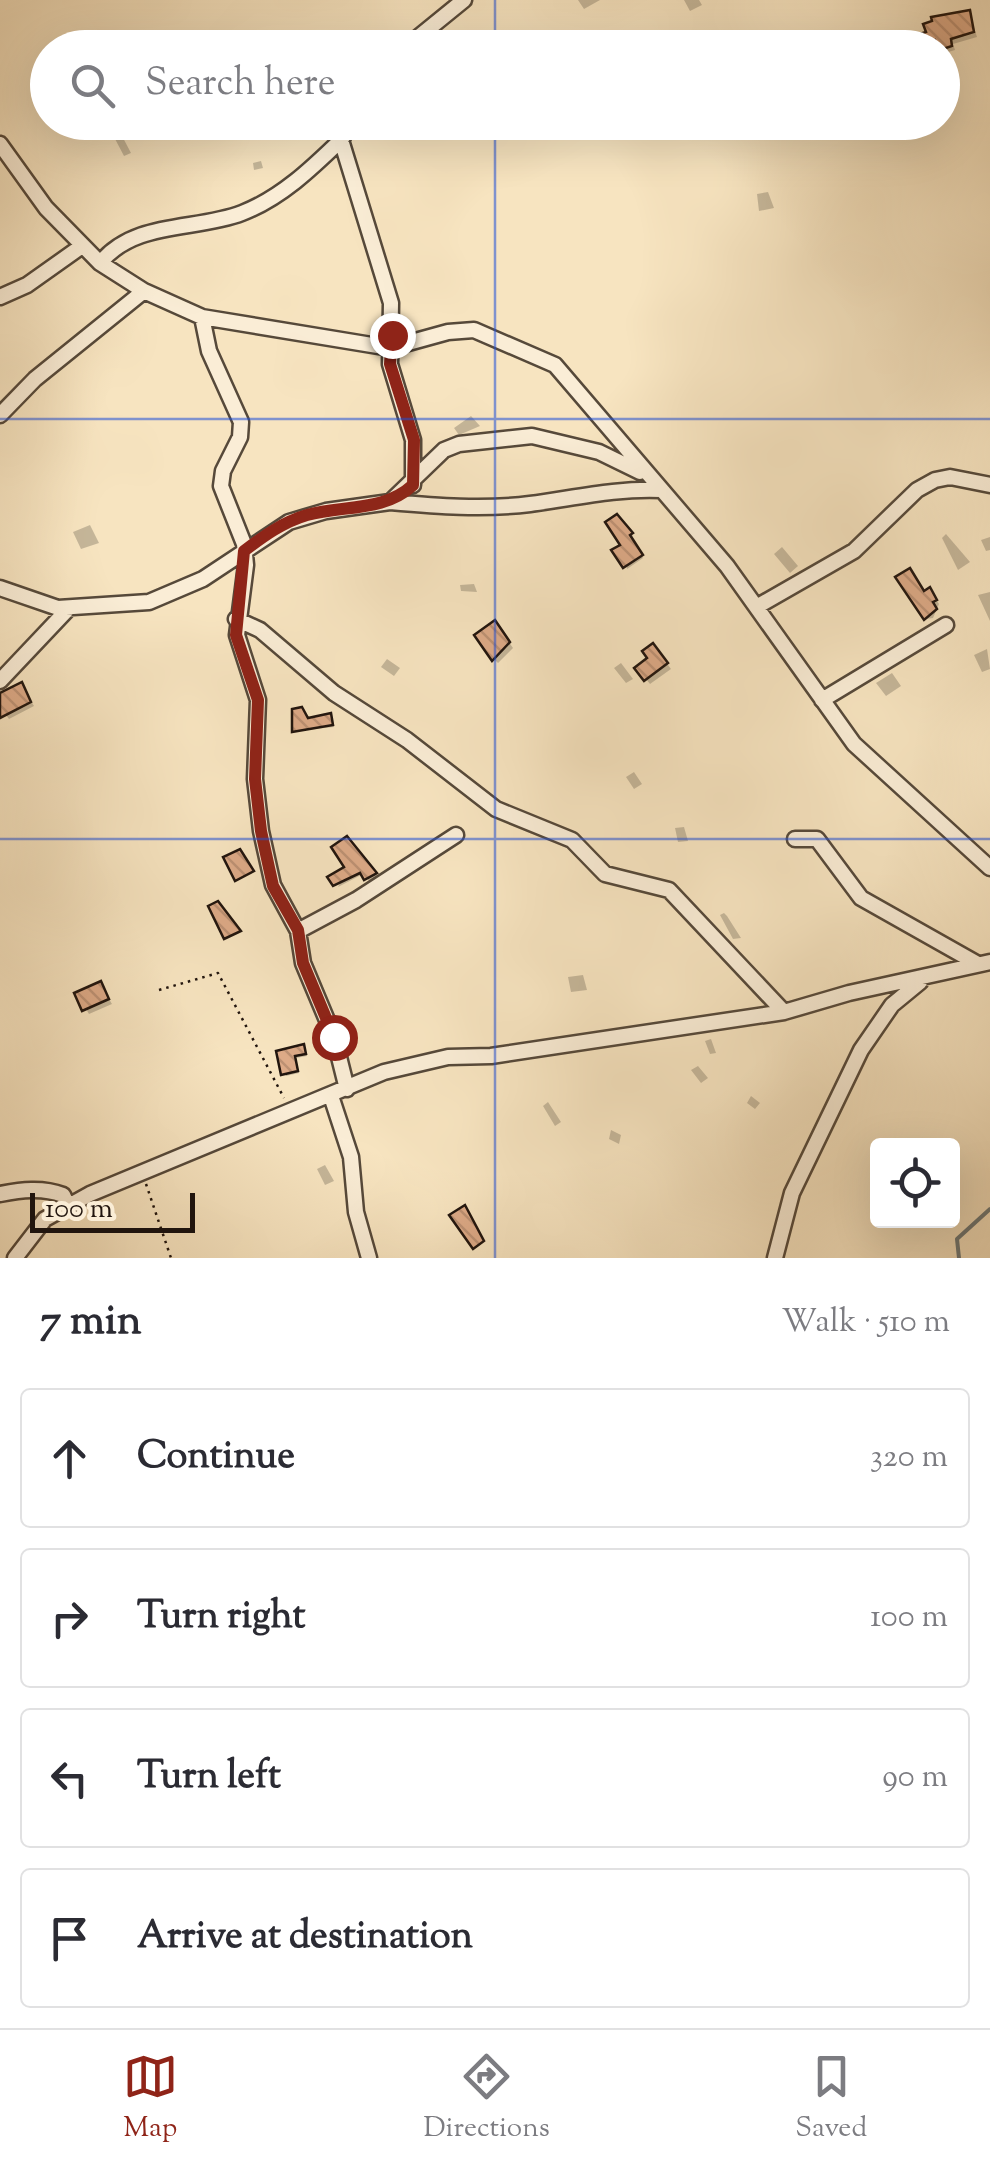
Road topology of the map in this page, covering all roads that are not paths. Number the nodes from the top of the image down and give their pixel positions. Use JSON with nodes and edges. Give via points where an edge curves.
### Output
{"nodes":[{"id":1,"x":464,"y":0,"type":"edge"},
{"id":2,"x":427,"y":30,"type":"edge"},
{"id":3,"x":341,"y":140,"type":"joint"},
{"id":4,"x":0,"y":144,"type":"edge"},
{"id":5,"x":82,"y":246,"type":"junction"},
{"id":6,"x":100,"y":263,"type":"junction"},
{"id":7,"x":144,"y":292,"type":"junction"},
{"id":8,"x":0,"y":297,"type":"edge"},
{"id":9,"x":202,"y":317,"type":"junction"},
{"id":10,"x":390,"y":348,"type":"junction"},
{"id":11,"x":0,"y":415,"type":"edge"},
{"id":12,"x":646,"y":476,"type":"junction"},
{"id":13,"x":413,"y":485,"type":"junction"},
{"id":14,"x":990,"y":485,"type":"edge"},
{"id":15,"x":661,"y":490,"type":"junction"},
{"id":16,"x":390,"y":502,"type":"junction"},
{"id":17,"x":244,"y":551,"type":"junction"},
{"id":18,"x":0,"y":588,"type":"edge"},
{"id":19,"x":758,"y":606,"type":"junction"},
{"id":20,"x":69,"y":608,"type":"junction"},
{"id":21,"x":236,"y":620,"type":"junction"},
{"id":22,"x":946,"y":624,"type":"dead end"},
{"id":23,"x":0,"y":681,"type":"edge"},
{"id":24,"x":822,"y":700,"type":"junction"},
{"id":25,"x":456,"y":835,"type":"dead end"},
{"id":26,"x":795,"y":839,"type":"dead end"},
{"id":27,"x":990,"y":868,"type":"edge"},
{"id":28,"x":298,"y":930,"type":"junction"},
{"id":29,"x":984,"y":963,"type":"edge"},
{"id":30,"x":924,"y":978,"type":"junction"},
{"id":31,"x":784,"y":1012,"type":"junction"},
{"id":32,"x":347,"y":1090,"type":"junction"},
{"id":33,"x":330,"y":1096,"type":"junction"},
{"id":34,"x":0,"y":1194,"type":"edge"},
{"id":35,"x":68,"y":1206,"type":"junction"},
{"id":36,"x":14,"y":1258,"type":"edge"},
{"id":37,"x":369,"y":1258,"type":"edge"},
{"id":38,"x":775,"y":1258,"type":"edge"}],
"edges":[{"from":1,"to":2,"type":"street"},
{"from":3,"to":6,"type":"street","via":[[258,206],[218,221],[172,226],[119,246]]},
{"from":3,"to":10,"type":"street","via":[[391,302]]},
{"from":4,"to":5,"type":"street"},
{"from":5,"to":6,"type":"street"},
{"from":5,"to":8,"type":"street"},
{"from":6,"to":7,"type":"street"},
{"from":7,"to":9,"type":"street"},
{"from":7,"to":11,"type":"street","via":[[34,378]]},
{"from":9,"to":10,"type":"street"},
{"from":9,"to":17,"type":"street","via":[[209,351],[241,422],[221,486]]},
{"from":10,"to":12,"type":"street","via":[[474,330],[535,354],[570,381]]},
{"from":10,"to":13,"type":"street","via":[[414,440]]},
{"from":12,"to":13,"type":"street","via":[[599,452],[532,436],[459,444]]},
{"from":12,"to":15,"type":"street"},
{"from":13,"to":16,"type":"street"},
{"from":14,"to":19,"type":"street","via":[[934,480],[854,550]]},
{"from":15,"to":16,"type":"street","via":[[627,488],[527,504]]},
{"from":15,"to":19,"type":"street"},
{"from":16,"to":17,"type":"street","via":[[305,516]]},
{"from":17,"to":20,"type":"street","via":[[172,595]]},
{"from":17,"to":21,"type":"street"},
{"from":18,"to":20,"type":"street"},
{"from":19,"to":24,"type":"street"},
{"from":20,"to":23,"type":"street"},
{"from":21,"to":28,"type":"street","via":[[258,700],[261,831],[273,886]]},
{"from":21,"to":31,"type":"street","via":[[260,630],[334,693],[496,809],[572,840],[615,879],[669,890]]},
{"from":22,"to":24,"type":"street"},
{"from":24,"to":27,"type":"street","via":[[876,766]]},
{"from":25,"to":28,"type":"street"},
{"from":26,"to":29,"type":"street","via":[[817,839],[861,898]]},
{"from":28,"to":32,"type":"street"},
{"from":29,"to":30,"type":"street"},
{"from":30,"to":31,"type":"street"},
{"from":30,"to":38,"type":"street","via":[[892,1005],[861,1050],[792,1193]]},
{"from":31,"to":32,"type":"street","via":[[448,1057],[384,1072]]},
{"from":32,"to":33,"type":"street"},
{"from":33,"to":35,"type":"street"},
{"from":33,"to":37,"type":"street","via":[[350,1157]]},
{"from":34,"to":35,"type":"street","via":[[56,1192]]},
{"from":35,"to":36,"type":"street","via":[[45,1219]]}]}
